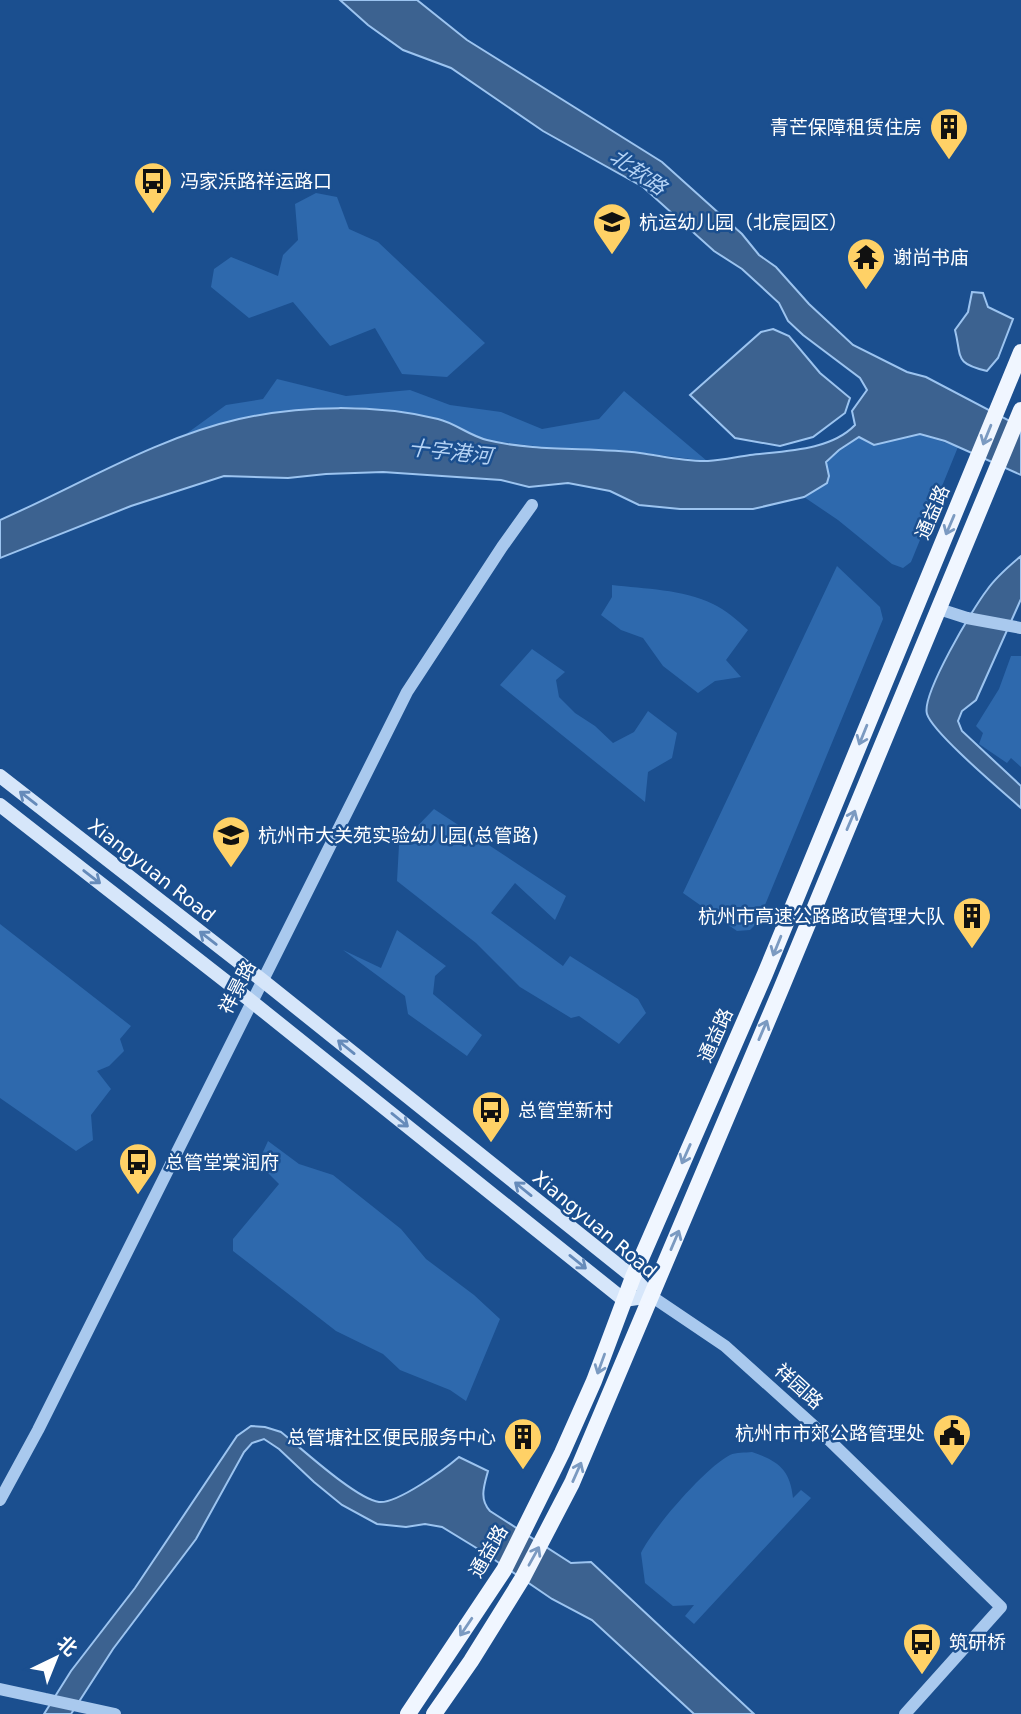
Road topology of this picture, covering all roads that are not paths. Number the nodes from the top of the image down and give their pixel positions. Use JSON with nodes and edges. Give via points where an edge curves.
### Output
{"nodes":[{"id":1,"x":1021,"y":352,"type":"edge"},
{"id":2,"x":1019,"y":414,"type":"edge"},
{"id":3,"x":532,"y":505,"type":"dead end"},
{"id":4,"x":939,"y":609,"type":"junction"},
{"id":5,"x":1021,"y":628,"type":"edge"},
{"id":6,"x":0,"y":776,"type":"edge"},
{"id":7,"x":0,"y":805,"type":"edge"},
{"id":8,"x":262,"y":980,"type":"junction"},
{"id":9,"x":251,"y":1001,"type":"junction"},
{"id":10,"x":633,"y":1277,"type":"junction"},
{"id":11,"x":651,"y":1296,"type":"junction"},
{"id":12,"x":625,"y":1300,"type":"junction"},
{"id":13,"x":0,"y":1500,"type":"edge"},
{"id":14,"x":0,"y":1689,"type":"edge"},
{"id":15,"x":115,"y":1714,"type":"edge"},
{"id":16,"x":408,"y":1714,"type":"edge"},
{"id":17,"x":434,"y":1714,"type":"edge"},
{"id":18,"x":905,"y":1714,"type":"edge"}],
"edges":[{"from":1,"to":10,"type":"main road","name":"通益路","one_way":true,"via":[[770,961]]},
{"from":2,"to":4,"type":"main road"},
{"from":3,"to":8,"type":"street","name":"祥景路","via":[[407,692]]},
{"from":4,"to":5,"type":"street"},
{"from":11,"to":4,"type":"main road","one_way":true},
{"from":8,"to":6,"type":"main road","name":"Xiangyuan Road","one_way":true},
{"from":7,"to":9,"type":"main road","name":"Xiangyuan Road","one_way":true},
{"from":8,"to":9,"type":"street","name":"祥景路"},
{"from":10,"to":8,"type":"main road","name":"Xiangyuan Road","one_way":true},
{"from":9,"to":12,"type":"main road","name":"Xiangyuan Road","one_way":true},
{"from":9,"to":13,"type":"street","name":"祥景路"},
{"from":10,"to":11,"type":"main road","name":"Xiangyuan Road"},
{"from":10,"to":12,"type":"main road","name":"通益路"},
{"from":11,"to":12,"type":"main road","name":"Xiangyuan Road"},
{"from":17,"to":11,"type":"main road","one_way":true,"via":[[547,1533]]},
{"from":11,"to":18,"type":"street","name":"祥园路","via":[[725,1346],[1001,1607]]},
{"from":12,"to":16,"type":"main road","name":"通益路","one_way":true,"via":[[594,1381],[504,1570]]},
{"from":14,"to":15,"type":"street"}]}
